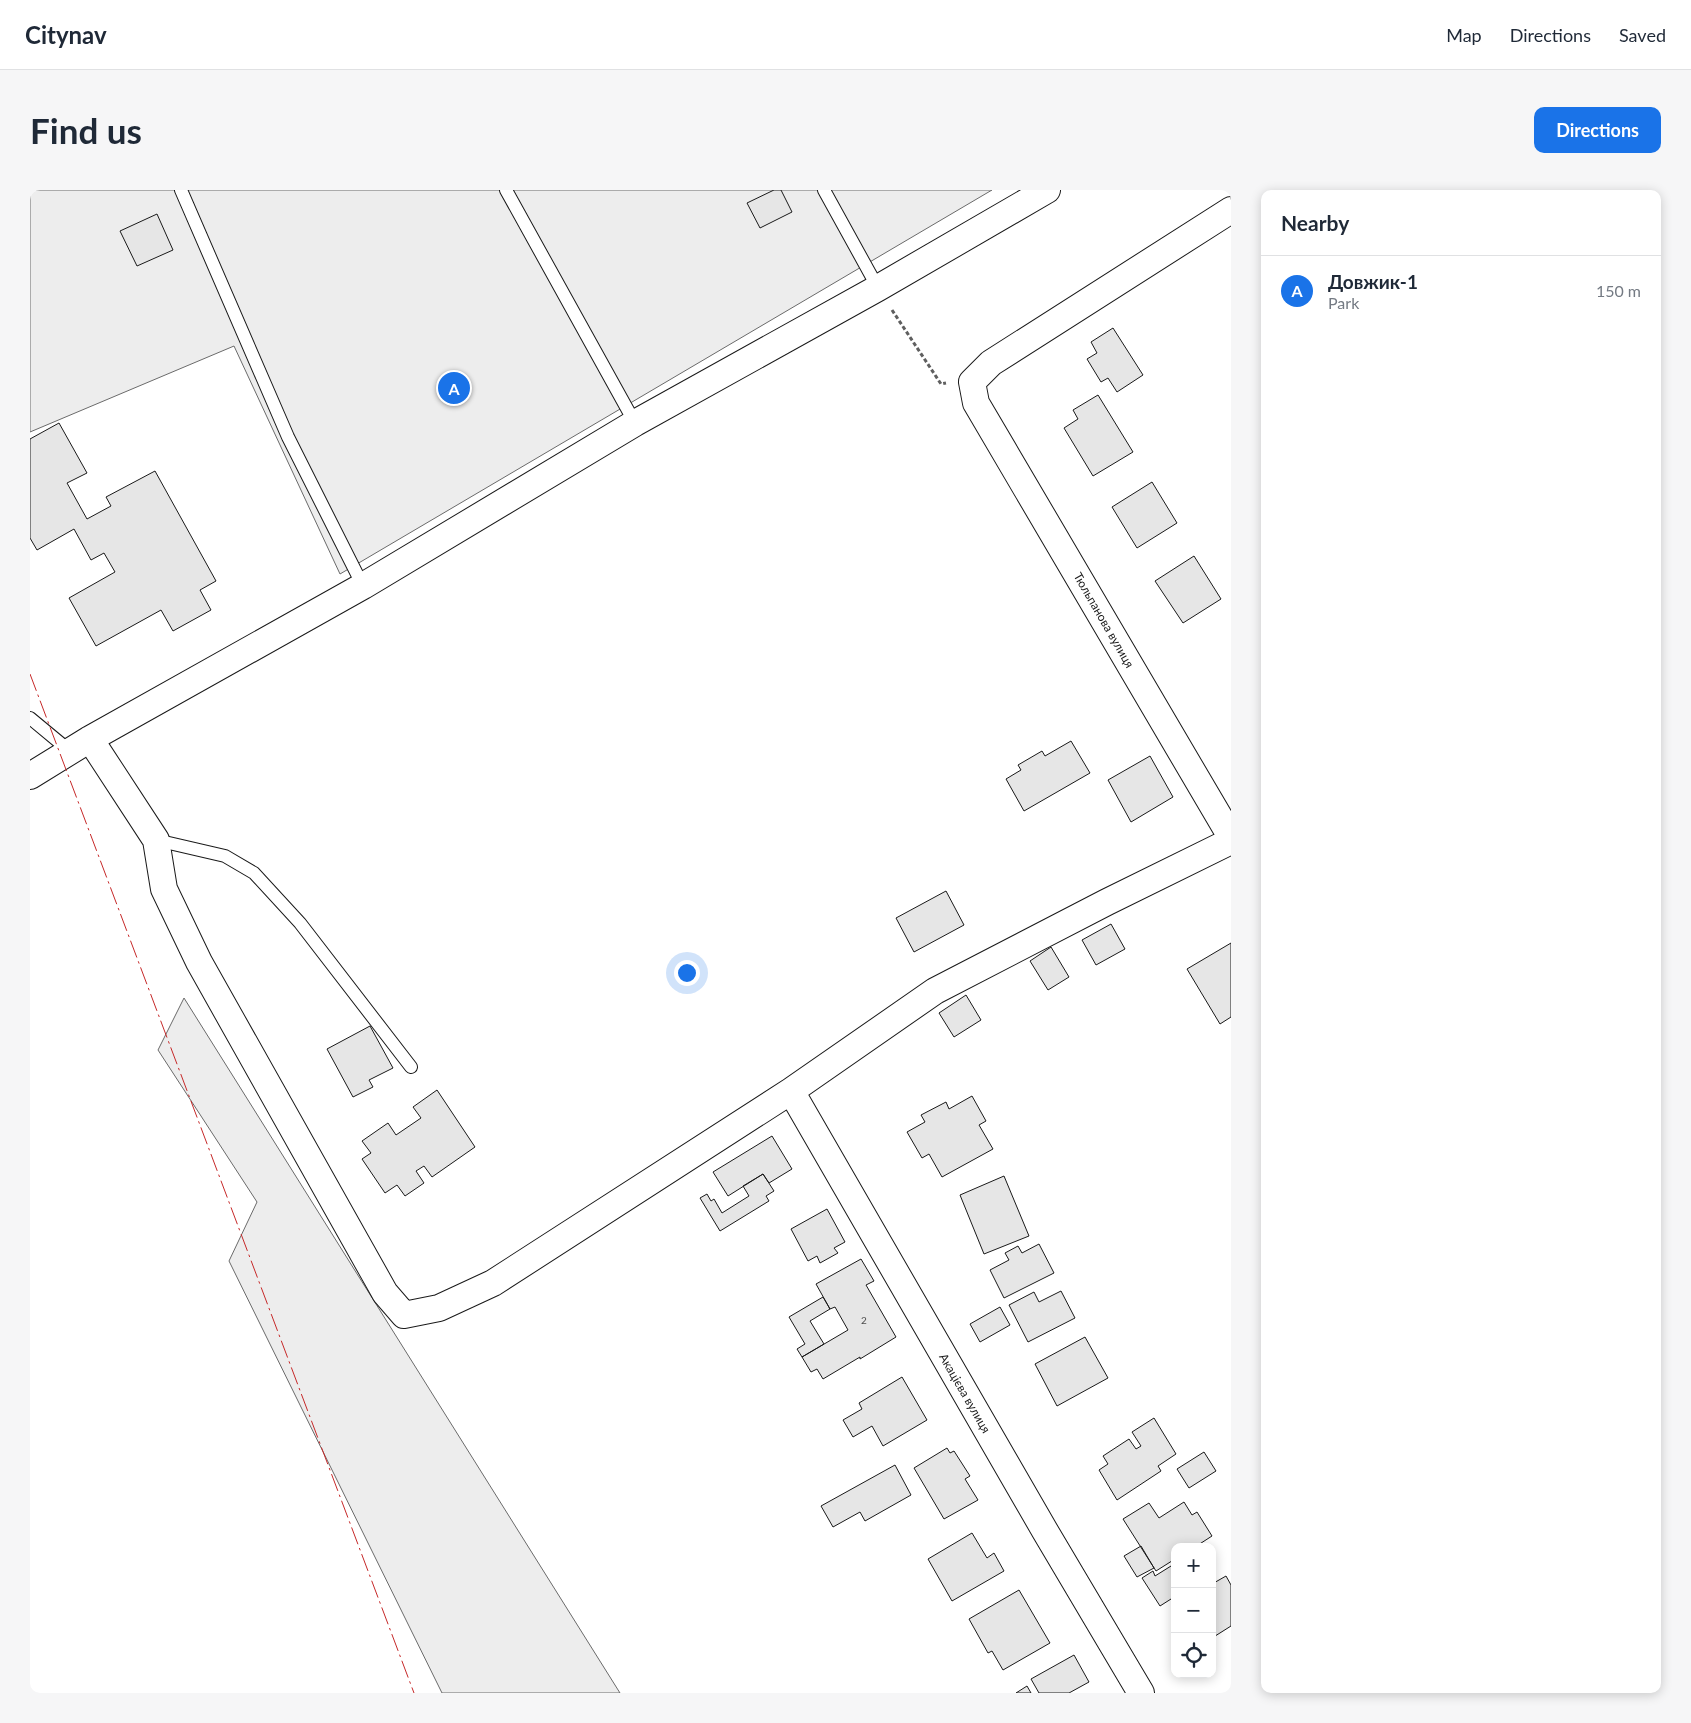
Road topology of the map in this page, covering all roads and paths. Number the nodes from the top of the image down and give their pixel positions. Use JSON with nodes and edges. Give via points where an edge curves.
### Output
{"nodes":[{"id":1,"x":181,"y":190,"type":"edge"},
{"id":2,"x":506,"y":190,"type":"edge"},
{"id":3,"x":824,"y":190,"type":"edge"},
{"id":4,"x":1047,"y":190,"type":"edge"},
{"id":5,"x":1231,"y":210,"type":"edge"},
{"id":6,"x":878,"y":288,"type":"junction"},
{"id":7,"x":974,"y":393,"type":"junction"},
{"id":8,"x":636,"y":423,"type":"junction"},
{"id":9,"x":362,"y":586,"type":"junction"},
{"id":10,"x":30,"y":718,"type":"edge"},
{"id":11,"x":80,"y":746,"type":"junction"},
{"id":12,"x":30,"y":776,"type":"edge"},
{"id":13,"x":1231,"y":837,"type":"edge"},
{"id":14,"x":156,"y":840,"type":"junction"},
{"id":15,"x":1231,"y":841,"type":"edge"},
{"id":16,"x":411,"y":1067,"type":"dead end"},
{"id":17,"x":791,"y":1091,"type":"junction"},
{"id":18,"x":1141,"y":1693,"type":"edge"}],
"edges":[{"from":1,"to":9,"type":"lane","via":[[288,437]]},
{"from":2,"to":8,"type":"lane"},
{"from":3,"to":6,"type":"lane"},
{"from":4,"to":6,"type":"street"},
{"from":5,"to":7,"type":"street","via":[[991,363]]},
{"from":6,"to":7,"type":"path","via":[[940,384]]},
{"from":6,"to":8,"type":"street"},
{"from":7,"to":13,"type":"street","name":"Тюльпанова вулиця"},
{"from":8,"to":9,"type":"street"},
{"from":9,"to":11,"type":"street"},
{"from":10,"to":11,"type":"lane"},
{"from":11,"to":12,"type":"street"},
{"from":11,"to":14,"type":"street"},
{"from":14,"to":16,"type":"lane","via":[[225,856],[254,873],[300,923]]},
{"from":14,"to":17,"type":"street","via":[[164,889],[199,962],[385,1293],[404,1315],[439,1308],[493,1284]]},
{"from":15,"to":17,"type":"street","via":[[935,991]]},
{"from":17,"to":18,"type":"street","name":"Акацієва вулиця"}]}
